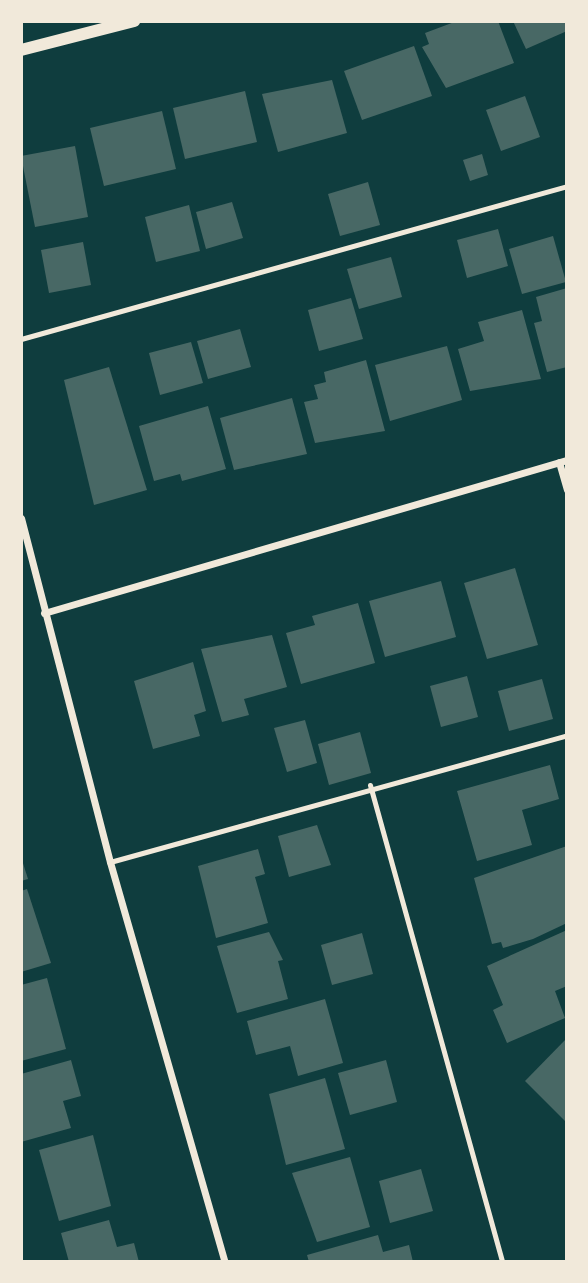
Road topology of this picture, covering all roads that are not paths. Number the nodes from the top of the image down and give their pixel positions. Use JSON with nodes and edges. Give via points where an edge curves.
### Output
{"nodes":[{"id":1,"x":134,"y":21,"type":"edge"},
{"id":2,"x":21,"y":50,"type":"edge"},
{"id":3,"x":567,"y":186,"type":"edge"},
{"id":4,"x":21,"y":339,"type":"edge"},
{"id":5,"x":563,"y":461,"type":"edge"},
{"id":6,"x":567,"y":490,"type":"edge"},
{"id":7,"x":21,"y":518,"type":"edge"},
{"id":8,"x":44,"y":614,"type":"junction"},
{"id":9,"x":567,"y":735,"type":"edge"},
{"id":10,"x":370,"y":785,"type":"junction"},
{"id":11,"x":110,"y":862,"type":"junction"},
{"id":12,"x":225,"y":1262,"type":"edge"},
{"id":13,"x":502,"y":1262,"type":"edge"}],
"edges":[{"from":1,"to":2,"type":"street"},
{"from":3,"to":4,"type":"lane"},
{"from":5,"to":6,"type":"street"},
{"from":5,"to":8,"type":"street"},
{"from":7,"to":8,"type":"street"},
{"from":8,"to":11,"type":"street"},
{"from":9,"to":10,"type":"lane"},
{"from":10,"to":11,"type":"lane"},
{"from":10,"to":13,"type":"lane"},
{"from":11,"to":12,"type":"street"}]}
